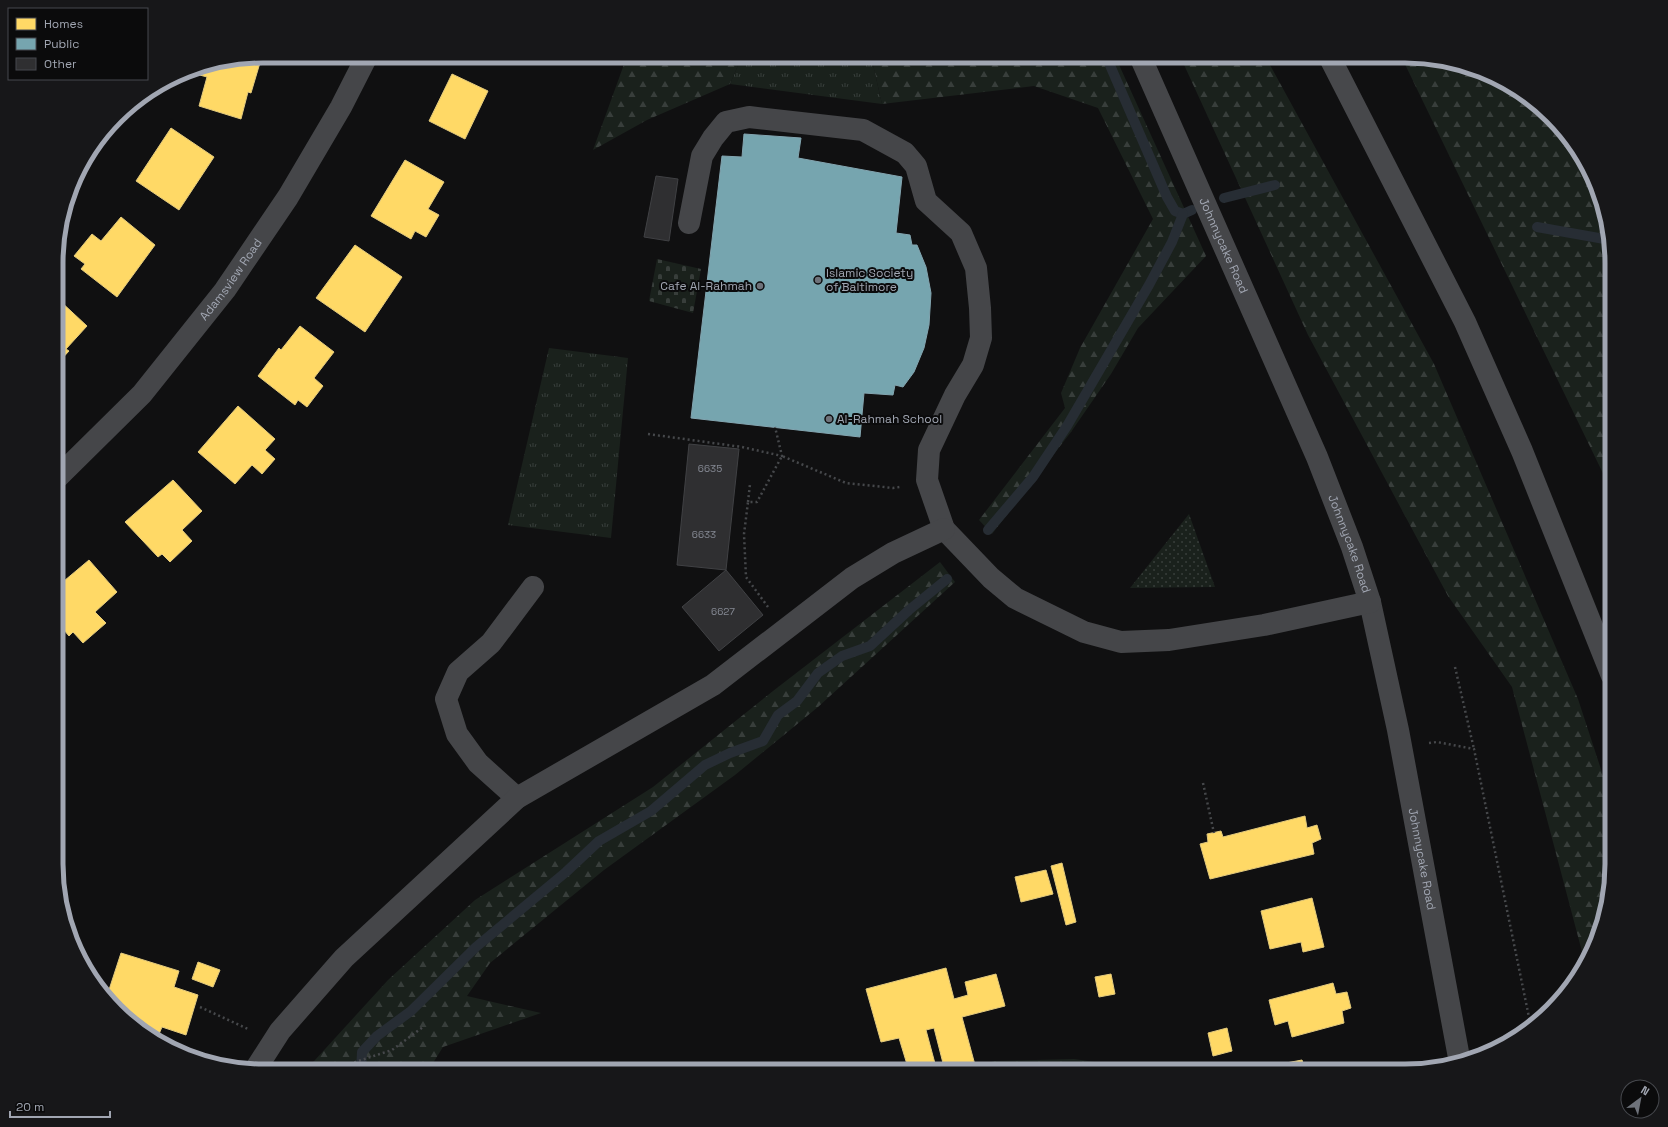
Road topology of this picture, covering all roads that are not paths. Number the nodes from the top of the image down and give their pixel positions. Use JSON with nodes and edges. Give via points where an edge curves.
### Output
{"nodes":[{"id":1,"x":363,"y":63,"type":"edge"},
{"id":2,"x":1143,"y":63,"type":"edge"},
{"id":3,"x":1333,"y":63,"type":"edge"},
{"id":4,"x":689,"y":223,"type":"dead end"},
{"id":5,"x":63,"y":471,"type":"edge"},
{"id":6,"x":944,"y":529,"type":"junction"},
{"id":7,"x":533,"y":587,"type":"dead end"},
{"id":8,"x":1370,"y":602,"type":"junction"},
{"id":9,"x":1605,"y":658,"type":"edge"},
{"id":10,"x":517,"y":798,"type":"junction"},
{"id":11,"x":1459,"y":1056,"type":"edge"},
{"id":12,"x":260,"y":1064,"type":"edge"}],
"edges":[{"from":1,"to":5,"type":"street","name":"Adamsview Road","via":[[341,107],[288,197],[225,290],[142,394]]},
{"from":2,"to":8,"type":"street","name":"Johnnycake Road","via":[[1317,457]]},
{"from":3,"to":9,"type":"highway","via":[[1465,322],[1522,451]]},
{"from":4,"to":6,"type":"street","via":[[702,156],[726,122],[750,117],[863,130],[905,153],[916,166],[926,201],[960,233],[976,268],[980,308],[981,338],[973,365],[955,395],[929,450],[927,480]]},
{"from":6,"to":8,"type":"street","via":[[991,578],[1015,598],[1084,632],[1121,642],[1176,639],[1264,625]]},
{"from":6,"to":10,"type":"street","via":[[893,553],[852,578],[714,685]]},
{"from":7,"to":10,"type":"street","via":[[491,643],[458,672],[446,699],[457,734],[474,757]]},
{"from":8,"to":11,"type":"street","name":"Johnnycake Road"},
{"from":10,"to":12,"type":"street","via":[[344,958],[280,1031]]}]}
